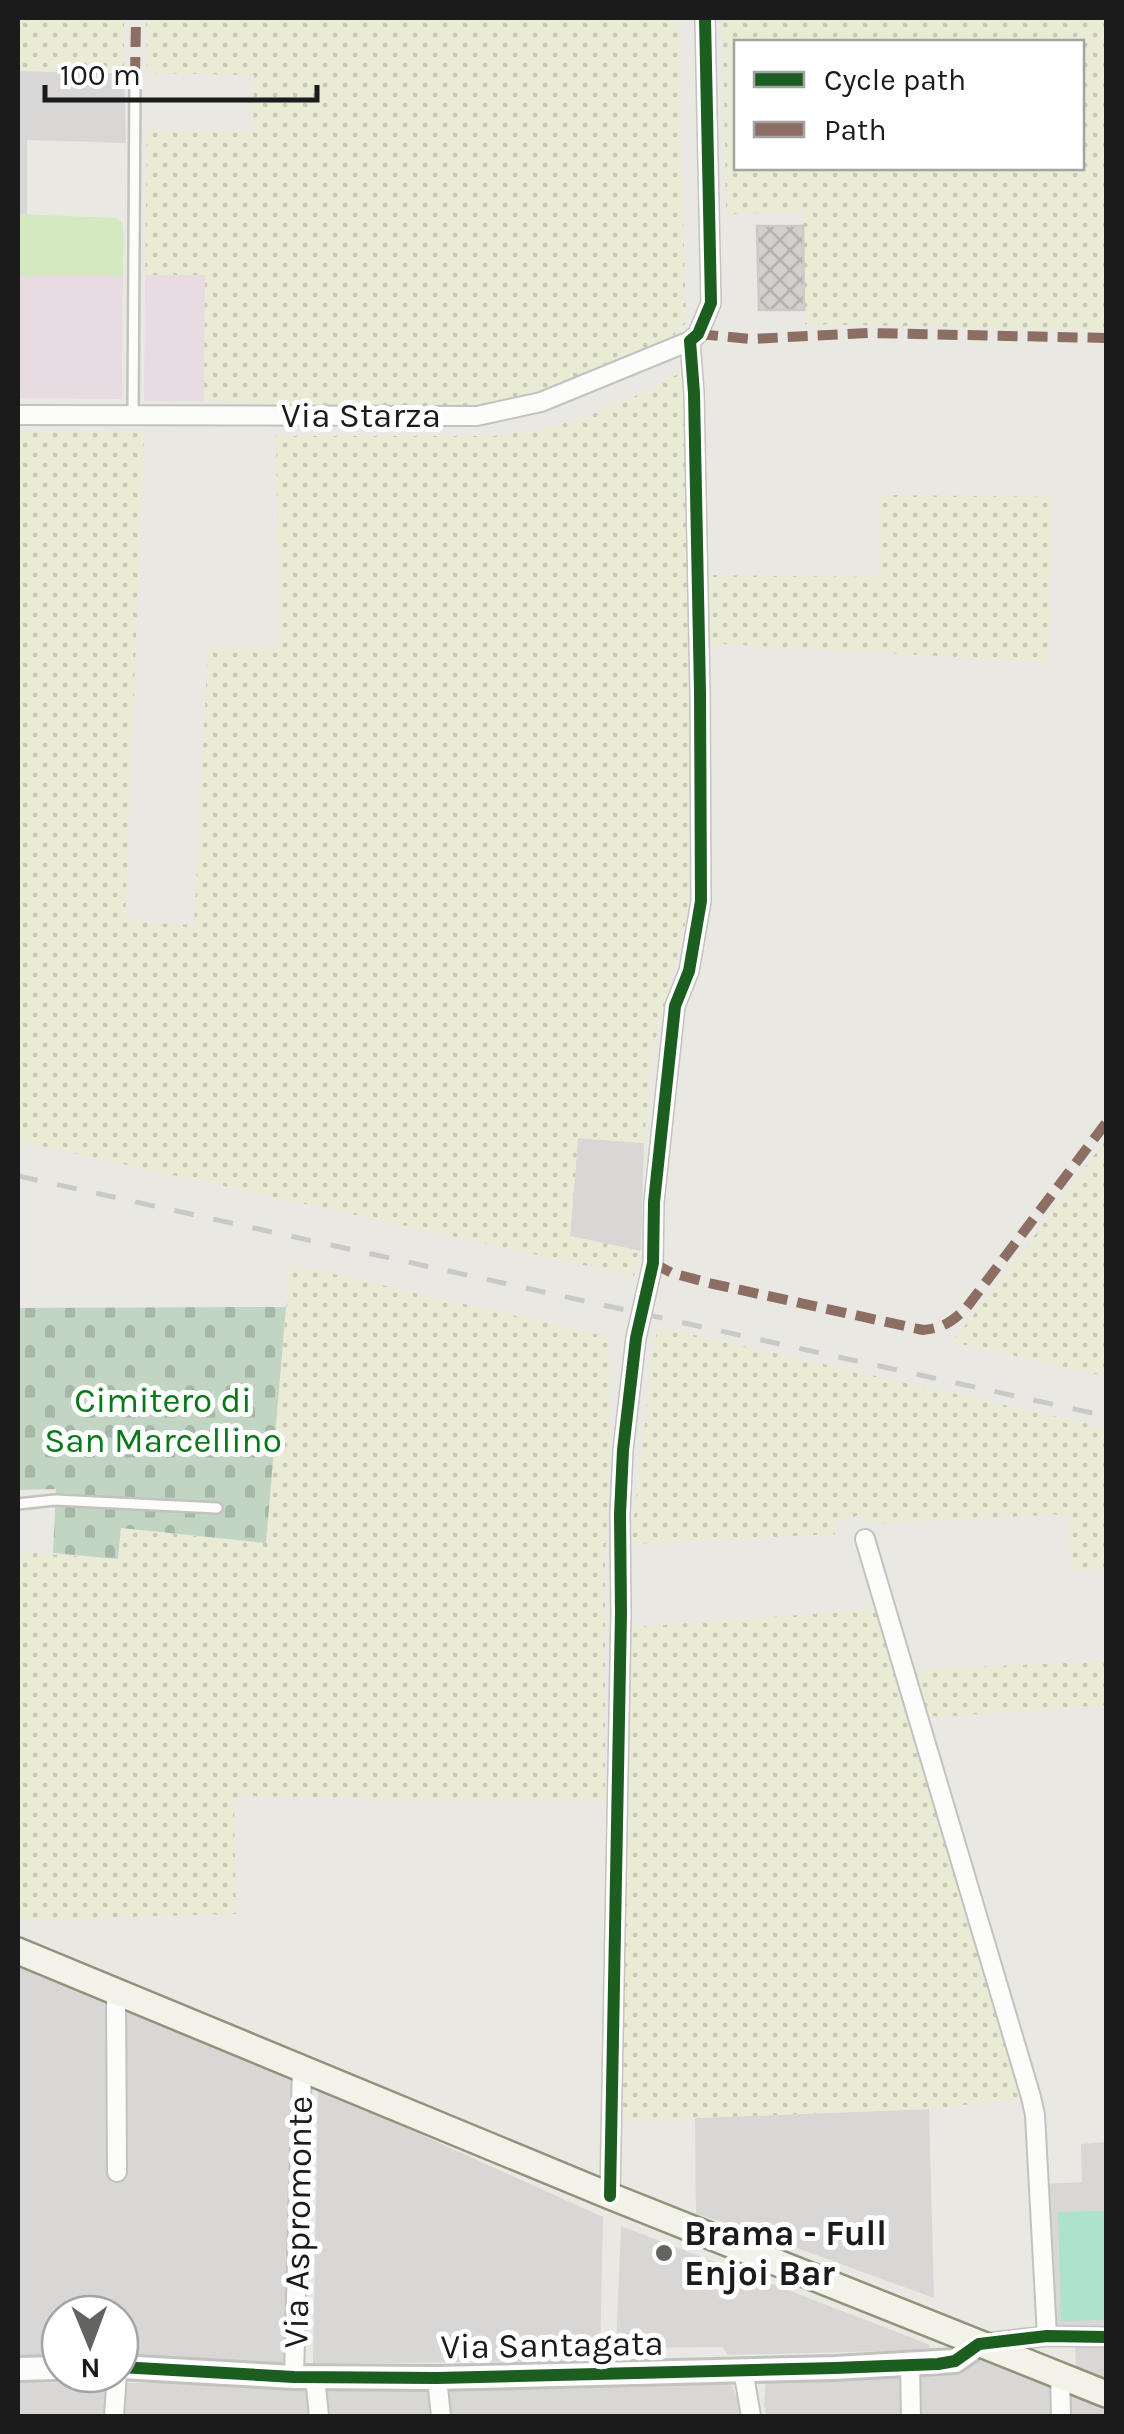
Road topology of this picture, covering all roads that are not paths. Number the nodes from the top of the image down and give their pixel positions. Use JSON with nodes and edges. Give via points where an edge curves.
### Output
{"nodes":[{"id":1,"x":705,"y":18,"type":"edge"},
{"id":2,"x":136,"y":77,"type":"dead end"},
{"id":3,"x":690,"y":341,"type":"junction"},
{"id":4,"x":18,"y":415,"type":"edge"},
{"id":5,"x":133,"y":415,"type":"junction"},
{"id":6,"x":18,"y":1504,"type":"edge"},
{"id":7,"x":218,"y":1508,"type":"dead end"},
{"id":8,"x":865,"y":1538,"type":"dead end"},
{"id":9,"x":18,"y":1951,"type":"edge"},
{"id":10,"x":116,"y":1991,"type":"junction"},
{"id":11,"x":302,"y":2067,"type":"junction"},
{"id":12,"x":117,"y":2172,"type":"dead end"},
{"id":13,"x":610,"y":2196,"type":"junction"},
{"id":14,"x":1047,"y":2336,"type":"junction"},
{"id":15,"x":1106,"y":2337,"type":"edge"},
{"id":16,"x":980,"y":2344,"type":"junction"},
{"id":17,"x":910,"y":2365,"type":"junction"},
{"id":18,"x":140,"y":2368,"type":"edge"},
{"id":19,"x":743,"y":2370,"type":"junction"},
{"id":20,"x":1060,"y":2375,"type":"junction"},
{"id":21,"x":305,"y":2377,"type":"junction"},
{"id":22,"x":437,"y":2378,"type":"junction"},
{"id":23,"x":1106,"y":2394,"type":"edge"},
{"id":24,"x":319,"y":2416,"type":"edge"},
{"id":25,"x":441,"y":2416,"type":"edge"},
{"id":26,"x":751,"y":2416,"type":"edge"},
{"id":27,"x":911,"y":2416,"type":"edge"},
{"id":28,"x":1061,"y":2416,"type":"edge"}],
"edges":[{"from":1,"to":3,"type":"street","via":[[711,303]]},
{"from":2,"to":5,"type":"lane"},
{"from":3,"to":5,"type":"street","name":"Via Starza","via":[[541,402],[477,416]]},
{"from":3,"to":13,"type":"street","via":[[701,901],[689,971],[675,1006],[653,1263],[636,1338],[624,1450]]},
{"from":4,"to":5,"type":"street","name":"Via Starza"},
{"from":6,"to":7,"type":"lane"},
{"from":8,"to":14,"type":"street","via":[[1031,2096]]},
{"from":9,"to":10,"type":"main road"},
{"from":10,"to":11,"type":"main road"},
{"from":10,"to":12,"type":"street"},
{"from":11,"to":13,"type":"main road"},
{"from":11,"to":21,"type":"street","name":"Via Aspromonte"},
{"from":13,"to":16,"type":"main road"},
{"from":14,"to":15,"type":"street"},
{"from":14,"to":16,"type":"street"},
{"from":16,"to":17,"type":"street","name":"Via Santagata","via":[[956,2361]]},
{"from":16,"to":20,"type":"main road"},
{"from":17,"to":19,"type":"street","name":"Via Santagata"},
{"from":17,"to":27,"type":"street"},
{"from":18,"to":21,"type":"street","name":"Via Santagata"},
{"from":19,"to":22,"type":"street","name":"Via Santagata"},
{"from":19,"to":26,"type":"street"},
{"from":20,"to":23,"type":"main road"},
{"from":20,"to":28,"type":"street"},
{"from":21,"to":22,"type":"street","name":"Via Santagata"},
{"from":21,"to":24,"type":"street","name":"Via Aspromonte"},
{"from":22,"to":25,"type":"street"}]}
